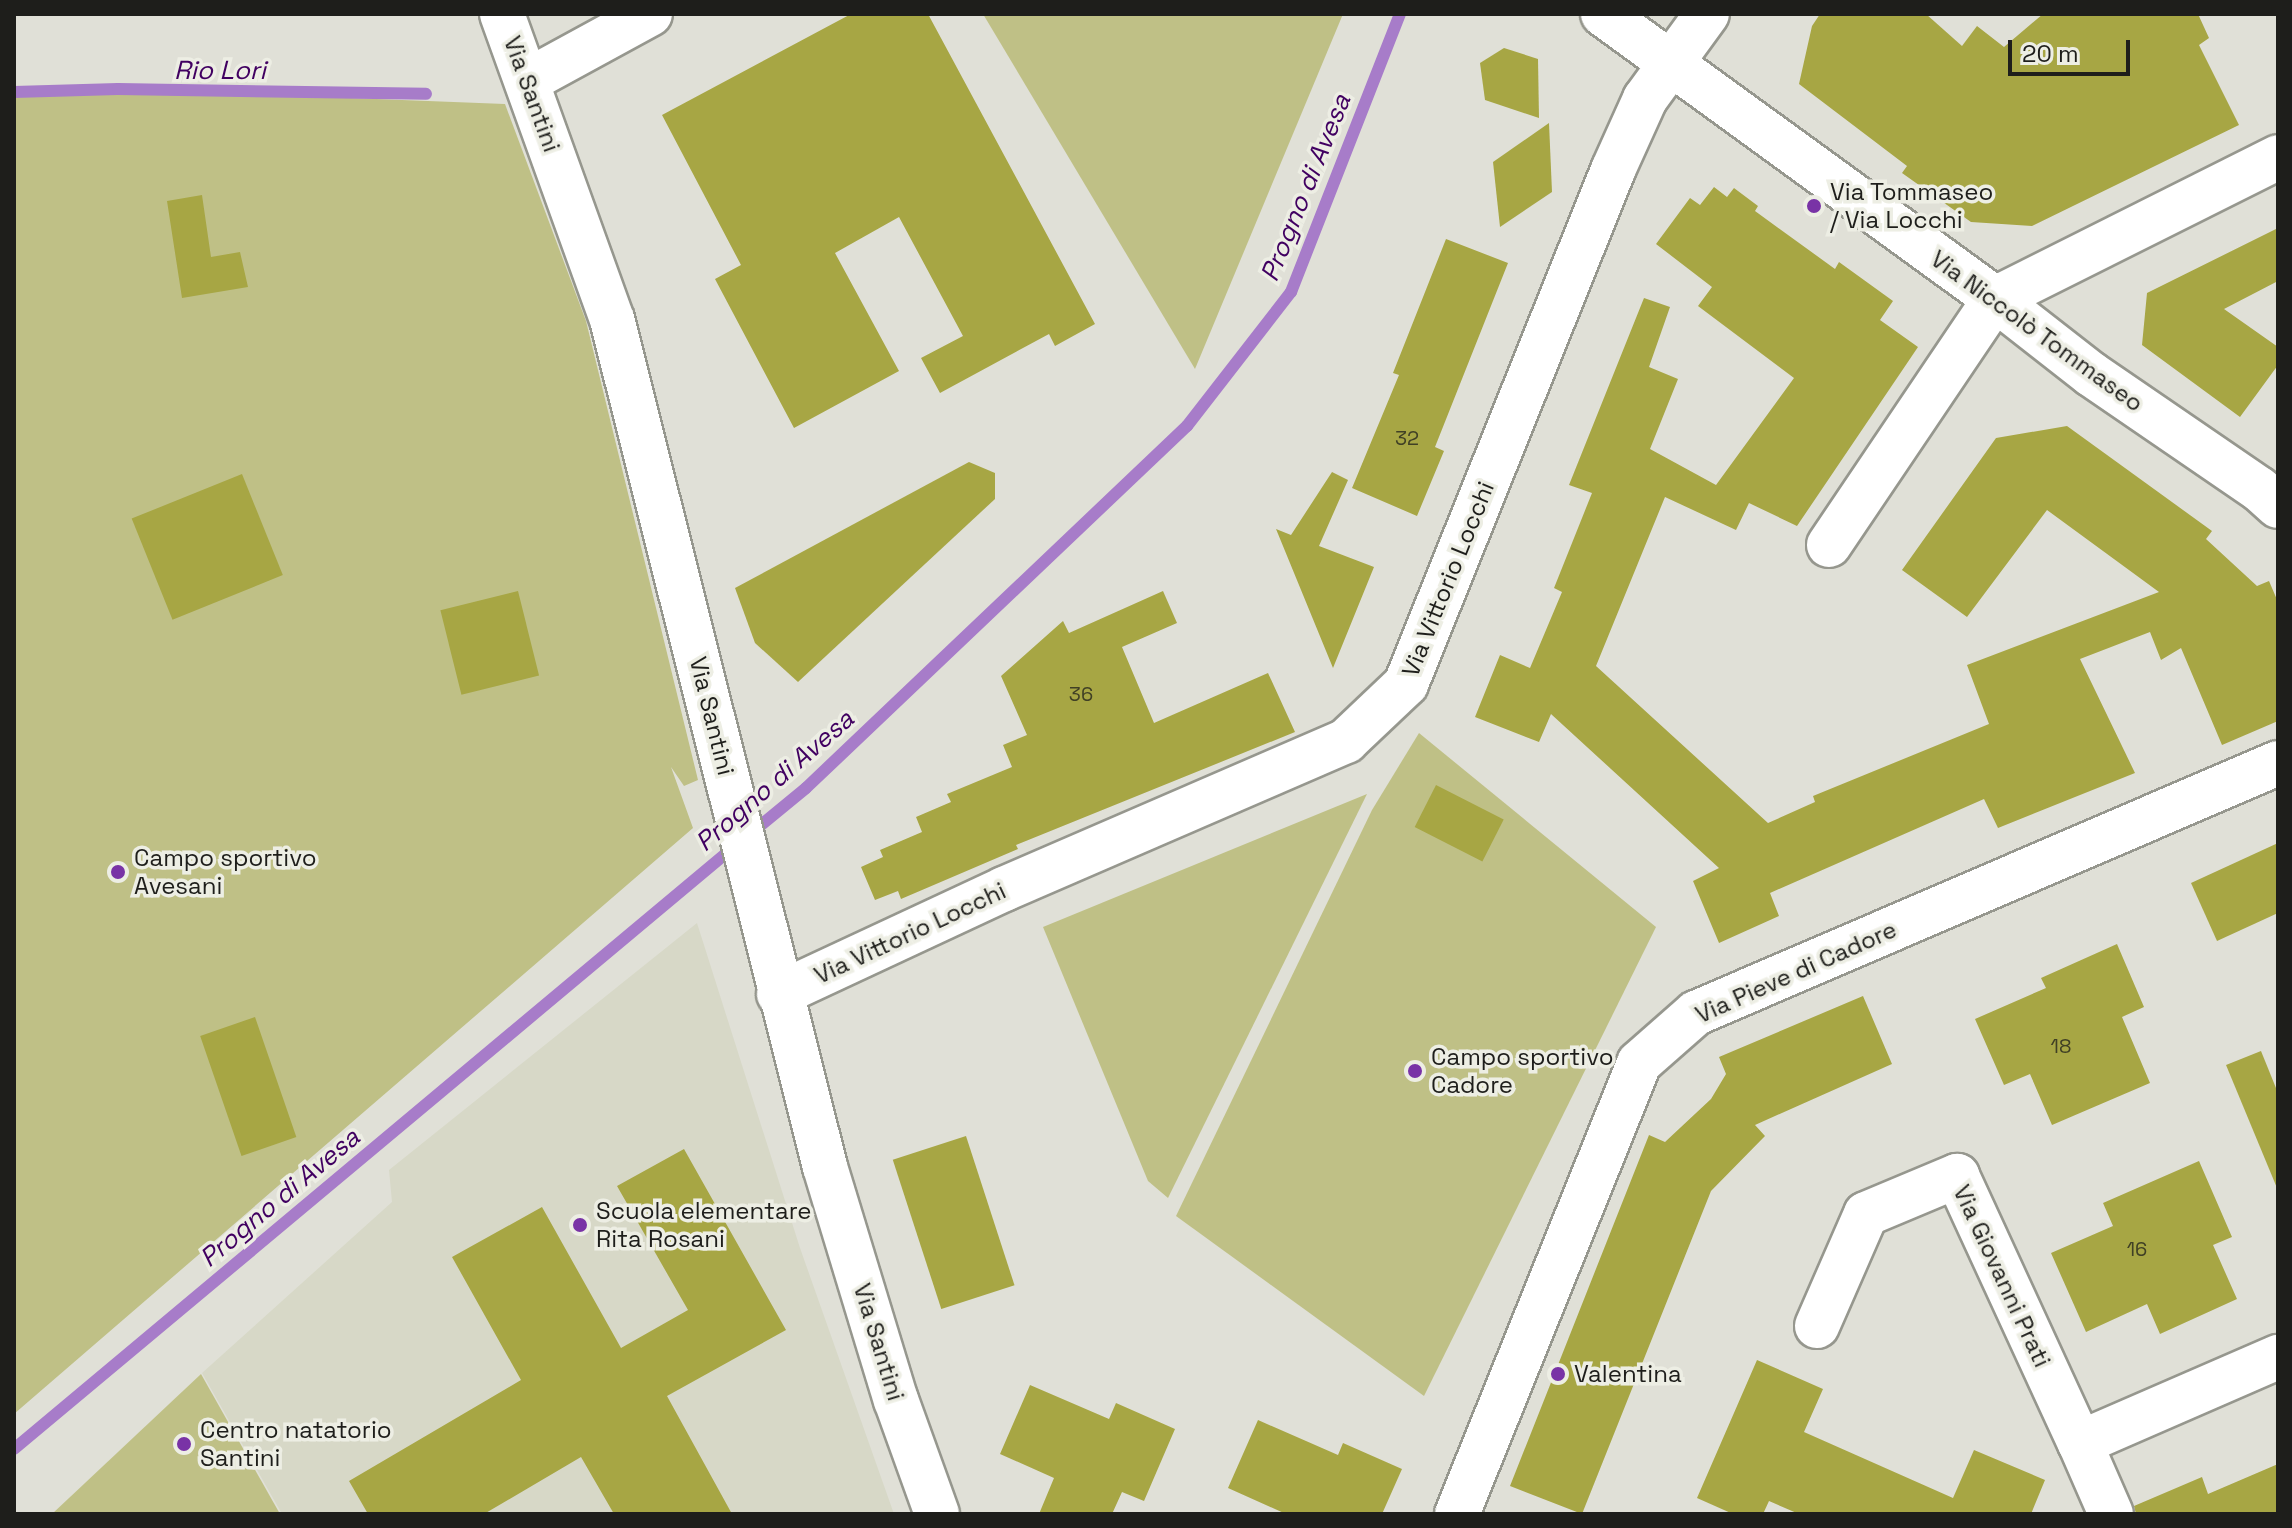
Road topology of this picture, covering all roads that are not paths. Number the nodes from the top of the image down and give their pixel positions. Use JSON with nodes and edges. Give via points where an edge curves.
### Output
{"nodes":[{"id":1,"x":502,"y":14,"type":"edge"},
{"id":2,"x":650,"y":14,"type":"edge"},
{"id":3,"x":1603,"y":14,"type":"edge"},
{"id":4,"x":1707,"y":14,"type":"edge"},
{"id":5,"x":527,"y":81,"type":"junction"},
{"id":6,"x":1657,"y":82,"type":"junction"},
{"id":7,"x":2278,"y":157,"type":"edge"},
{"id":8,"x":1995,"y":299,"type":"junction"},
{"id":9,"x":2278,"y":506,"type":"edge"},
{"id":10,"x":1829,"y":545,"type":"dead end"},
{"id":11,"x":2278,"y":763,"type":"edge"},
{"id":12,"x":779,"y":994,"type":"junction"},
{"id":13,"x":1817,"y":1326,"type":"dead end"},
{"id":14,"x":2278,"y":1357,"type":"edge"},
{"id":15,"x":2080,"y":1443,"type":"junction"},
{"id":16,"x":937,"y":1514,"type":"edge"},
{"id":17,"x":1457,"y":1514,"type":"edge"},
{"id":18,"x":2111,"y":1514,"type":"edge"}],
"edges":[{"from":1,"to":5,"type":"street","name":"Via Santini"},
{"from":2,"to":5,"type":"street"},
{"from":3,"to":6,"type":"street","name":"Via Niccolò Tommaseo"},
{"from":4,"to":6,"type":"street","name":"Via Vittorio Locchi"},
{"from":5,"to":12,"type":"street","name":"Via Santini","via":[[612,319]]},
{"from":6,"to":8,"type":"street","name":"Via Niccolò Tommaseo"},
{"from":6,"to":12,"type":"street","name":"Via Vittorio Locchi","via":[[1613,170],[1406,684],[1346,741],[1004,889]]},
{"from":7,"to":8,"type":"street"},
{"from":8,"to":9,"type":"street","name":"Via Niccolò Tommaseo"},
{"from":8,"to":10,"type":"street"},
{"from":11,"to":17,"type":"street","name":"Via Pieve di Cadore","via":[[1696,1013],[1639,1063]]},
{"from":12,"to":16,"type":"street","name":"Via Santini","via":[[829,1182]]},
{"from":13,"to":15,"type":"street","name":"Via Giovanni Prati","via":[[1866,1214],[1957,1176]]},
{"from":14,"to":15,"type":"street"},
{"from":15,"to":18,"type":"street","name":"Via Giovanni Prati"}]}
